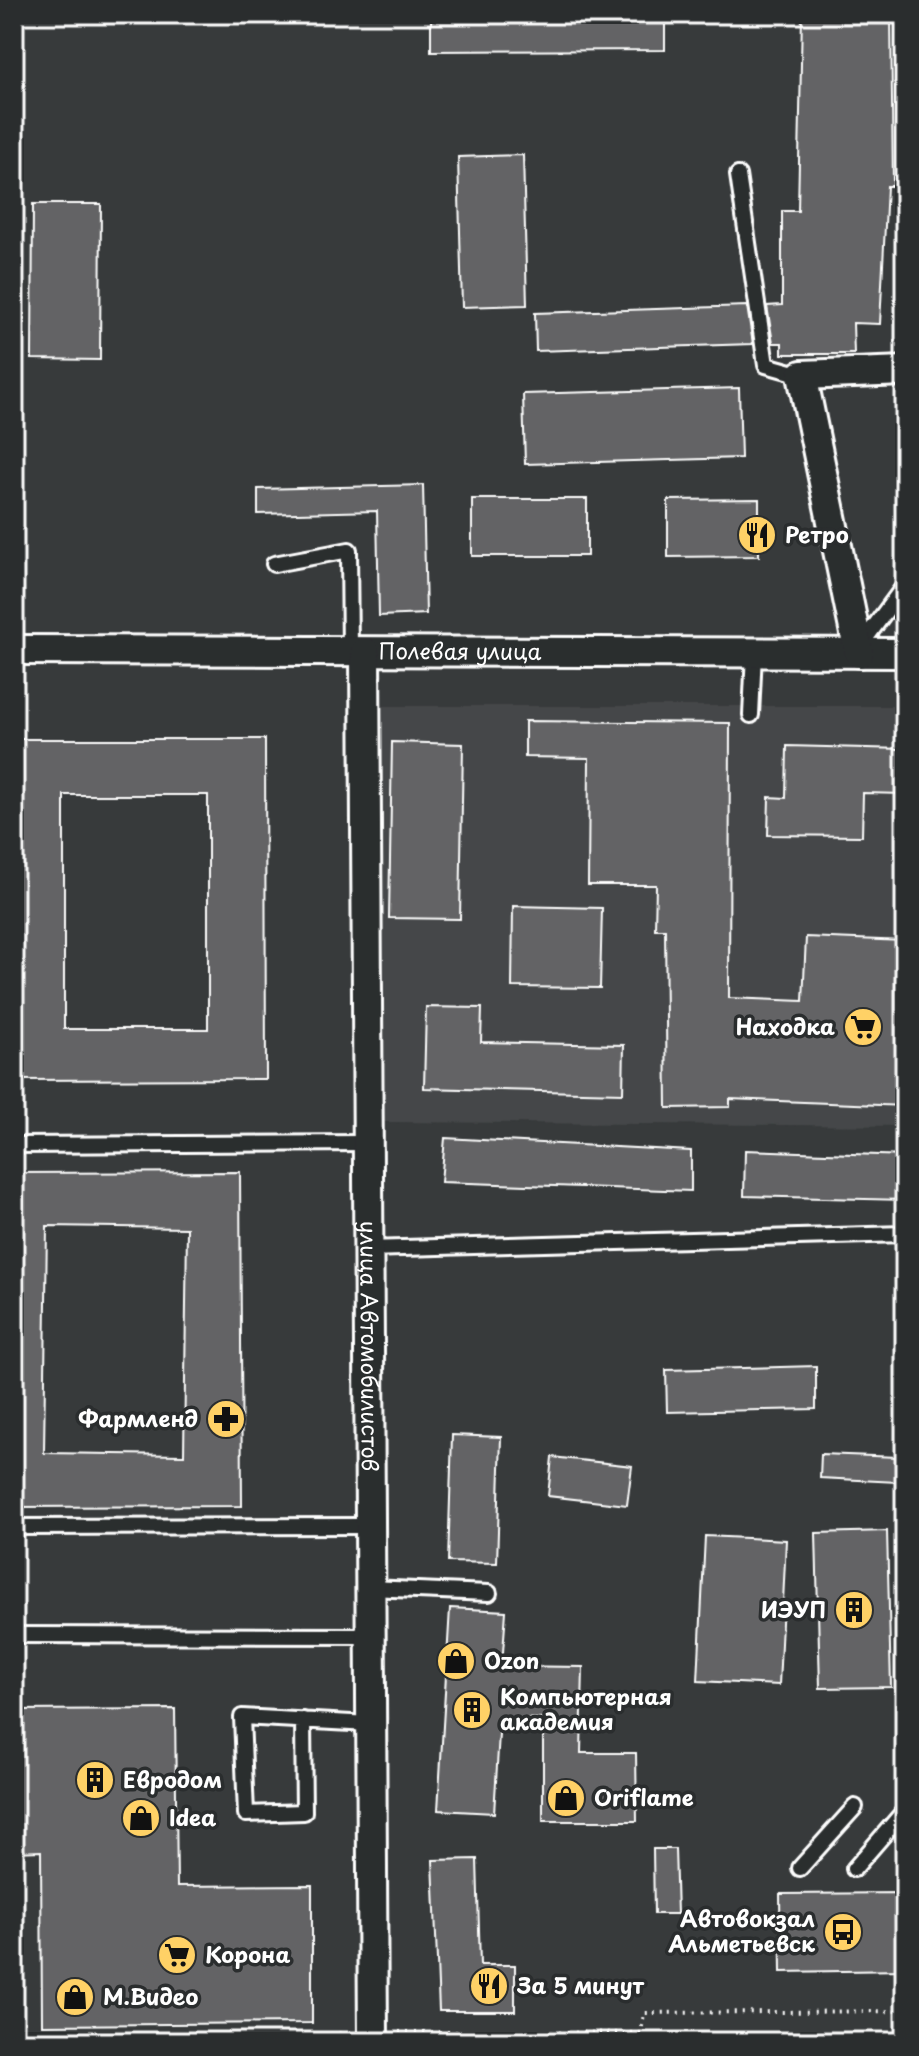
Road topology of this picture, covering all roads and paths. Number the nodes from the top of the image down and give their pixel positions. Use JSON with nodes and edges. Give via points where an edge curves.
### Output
{"nodes":[{"id":1,"x":738,"y":175,"type":"dead end"},
{"id":2,"x":905,"y":371,"type":"edge"},
{"id":3,"x":802,"y":375,"type":"junction"},
{"id":4,"x":274,"y":564,"type":"dead end"},
{"id":5,"x":905,"y":585,"type":"edge"},
{"id":6,"x":860,"y":649,"type":"junction"},
{"id":7,"x":14,"y":650,"type":"edge"},
{"id":8,"x":357,"y":652,"type":"junction"},
{"id":9,"x":754,"y":653,"type":"junction"},
{"id":10,"x":905,"y":653,"type":"edge"},
{"id":11,"x":751,"y":715,"type":"dead end"},
{"id":12,"x":366,"y":1143,"type":"junction"},
{"id":13,"x":14,"y":1145,"type":"edge"},
{"id":14,"x":905,"y":1234,"type":"edge"},
{"id":15,"x":366,"y":1249,"type":"junction"},
{"id":16,"x":368,"y":1526,"type":"junction"},
{"id":17,"x":14,"y":1527,"type":"edge"},
{"id":18,"x":369,"y":1588,"type":"junction"},
{"id":19,"x":489,"y":1593,"type":"dead end"},
{"id":20,"x":14,"y":1635,"type":"edge"},
{"id":21,"x":369,"y":1636,"type":"junction"},
{"id":22,"x":303,"y":1720,"type":"junction"},
{"id":23,"x":370,"y":1724,"type":"junction"},
{"id":24,"x":855,"y":1807,"type":"dead end"},
{"id":25,"x":905,"y":1810,"type":"edge"},
{"id":26,"x":800,"y":1868,"type":"dead end"},
{"id":27,"x":854,"y":1869,"type":"dead end"},
{"id":28,"x":905,"y":2011,"type":"edge"},
{"id":29,"x":346,"y":2033,"type":"dead end"},
{"id":30,"x":386,"y":2037,"type":"edge"},
{"id":31,"x":276,"y":2041,"type":"edge"},
{"id":32,"x":179,"y":2042,"type":"edge"}],
"edges":[{"from":1,"to":3,"type":"lane","via":[[766,365]]},
{"from":2,"to":3,"type":"street"},
{"from":3,"to":6,"type":"street"},
{"from":4,"to":8,"type":"lane","via":[[349,550]]},
{"from":5,"to":6,"type":"lane"},
{"from":6,"to":9,"type":"street","name":"Полевая улица"},
{"from":6,"to":10,"type":"street","name":"Полевая улица"},
{"from":7,"to":8,"type":"street","name":"Полевая улица"},
{"from":8,"to":9,"type":"street","name":"Полевая улица"},
{"from":8,"to":12,"type":"street","name":"улица Автомобилистов"},
{"from":9,"to":11,"type":"lane"},
{"from":12,"to":13,"type":"lane"},
{"from":12,"to":15,"type":"street","name":"улица Автомобилистов"},
{"from":14,"to":15,"type":"lane"},
{"from":15,"to":16,"type":"street","name":"улица Автомобилистов"},
{"from":16,"to":17,"type":"lane"},
{"from":16,"to":18,"type":"street","name":"улица Автомобилистов"},
{"from":18,"to":19,"type":"lane"},
{"from":18,"to":21,"type":"street","name":"улица Автомобилистов"},
{"from":20,"to":21,"type":"lane"},
{"from":21,"to":23,"type":"street","name":"улица Автомобилистов"},
{"from":22,"to":22,"type":"lane","via":[[304,1812],[246,1814],[242,1717]]},
{"from":22,"to":23,"type":"lane"},
{"from":23,"to":30,"type":"street","name":"улица Автомобилистов"},
{"from":24,"to":26,"type":"lane"},
{"from":25,"to":27,"type":"lane"},
{"from":28,"to":30,"type":"path","via":[[644,2013],[641,2033]]},
{"from":29,"to":31,"type":"path"},
{"from":31,"to":32,"type":"path"}]}
